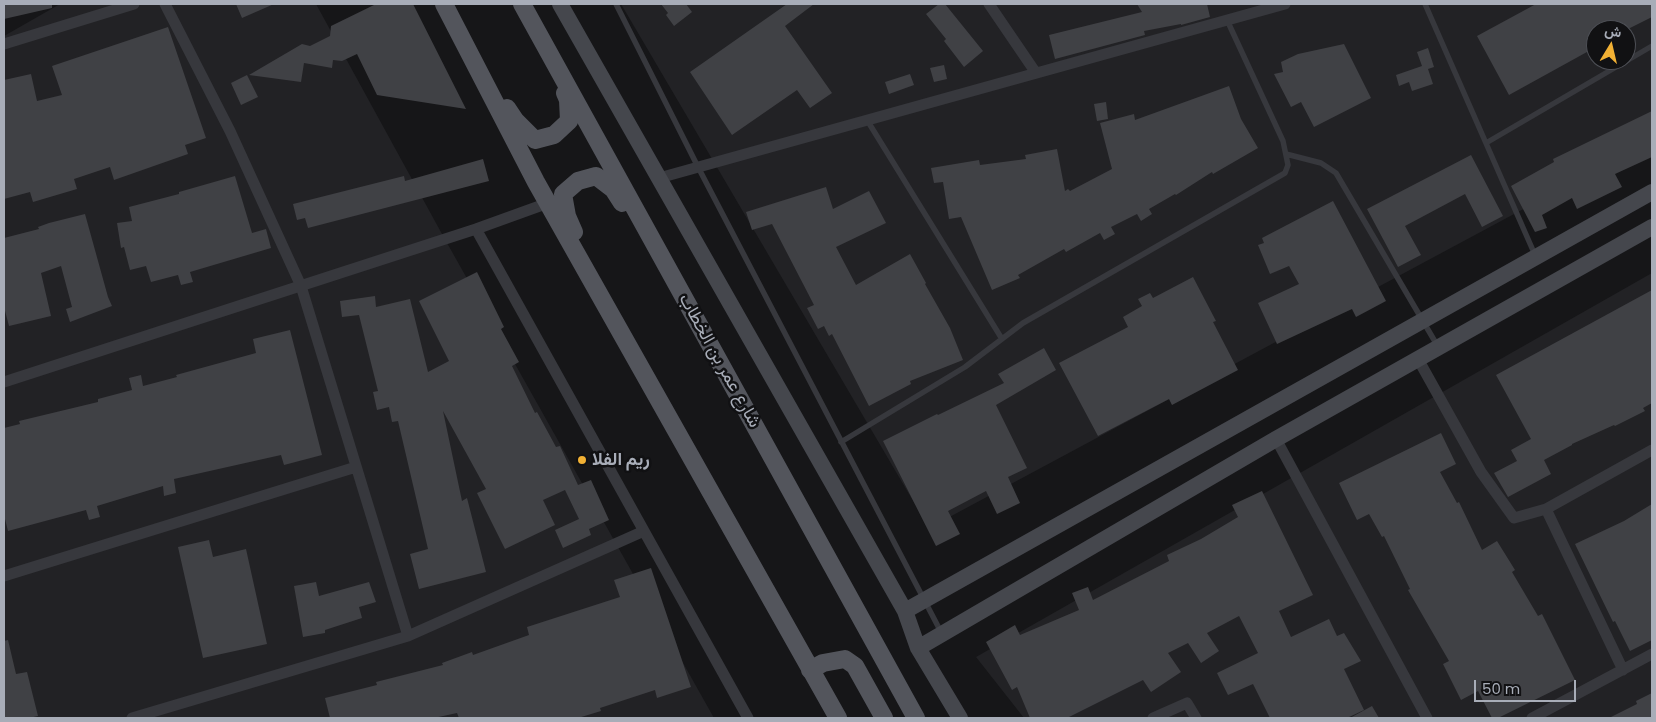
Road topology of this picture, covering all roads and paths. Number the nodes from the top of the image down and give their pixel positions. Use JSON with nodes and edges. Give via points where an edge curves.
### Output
{"nodes":[{"id":1,"x":134,"y":4,"type":"edge"},
{"id":2,"x":165,"y":4,"type":"edge"},
{"id":3,"x":444,"y":4,"type":"edge"},
{"id":4,"x":522,"y":4,"type":"edge"},
{"id":5,"x":560,"y":4,"type":"edge"},
{"id":6,"x":616,"y":4,"type":"edge"},
{"id":7,"x":989,"y":4,"type":"edge"},
{"id":8,"x":1285,"y":4,"type":"edge"},
{"id":9,"x":1425,"y":4,"type":"edge"},
{"id":10,"x":1252,"y":8,"type":"edge"},
{"id":11,"x":1227,"y":20,"type":"junction"},
{"id":12,"x":4,"y":44,"type":"edge"},
{"id":13,"x":465,"y":45,"type":"junction"},
{"id":14,"x":1652,"y":46,"type":"edge"},
{"id":15,"x":1036,"y":73,"type":"junction"},
{"id":16,"x":867,"y":120,"type":"junction"},
{"id":17,"x":1486,"y":143,"type":"junction"},
{"id":18,"x":1286,"y":154,"type":"junction"},
{"id":19,"x":698,"y":167,"type":"junction"},
{"id":20,"x":659,"y":178,"type":"junction"},
{"id":21,"x":1652,"y":192,"type":"edge"},
{"id":22,"x":548,"y":202,"type":"junction"},
{"id":23,"x":1652,"y":227,"type":"edge"},
{"id":24,"x":476,"y":229,"type":"junction"},
{"id":25,"x":1536,"y":257,"type":"junction"},
{"id":26,"x":667,"y":267,"type":"junction"},
{"id":27,"x":301,"y":286,"type":"junction"},
{"id":28,"x":610,"y":313,"type":"junction"},
{"id":29,"x":1423,"y":320,"type":"junction"},
{"id":30,"x":1002,"y":339,"type":"junction"},
{"id":31,"x":1438,"y":347,"type":"junction"},
{"id":32,"x":1418,"y":359,"type":"junction"},
{"id":33,"x":4,"y":382,"type":"edge"},
{"id":34,"x":1276,"y":439,"type":"junction"},
{"id":35,"x":841,"y":442,"type":"junction"},
{"id":36,"x":1652,"y":450,"type":"edge"},
{"id":37,"x":356,"y":466,"type":"junction"},
{"id":38,"x":1546,"y":510,"type":"junction"},
{"id":39,"x":644,"y":531,"type":"junction"},
{"id":40,"x":4,"y":576,"type":"edge"},
{"id":41,"x":924,"y":600,"type":"junction"},
{"id":42,"x":905,"y":611,"type":"junction"},
{"id":43,"x":942,"y":634,"type":"junction"},
{"id":44,"x":408,"y":636,"type":"junction"},
{"id":45,"x":918,"y":648,"type":"junction"},
{"id":46,"x":1652,"y":654,"type":"edge"},
{"id":47,"x":810,"y":670,"type":"junction"},
{"id":48,"x":1623,"y":670,"type":"junction"},
{"id":49,"x":132,"y":718,"type":"edge"},
{"id":50,"x":747,"y":718,"type":"edge"},
{"id":51,"x":838,"y":718,"type":"edge"},
{"id":52,"x":884,"y":718,"type":"edge"},
{"id":53,"x":916,"y":718,"type":"edge"},
{"id":54,"x":960,"y":718,"type":"edge"},
{"id":55,"x":1153,"y":718,"type":"edge"},
{"id":56,"x":1196,"y":718,"type":"edge"},
{"id":57,"x":1427,"y":718,"type":"edge"},
{"id":58,"x":1532,"y":718,"type":"edge"}],
"edges":[{"from":1,"to":12,"type":"street"},
{"from":2,"to":27,"type":"street","via":[[230,131]]},
{"from":3,"to":13,"type":"main road"},
{"from":4,"to":13,"type":"main road","via":[[568,100],[569,121],[554,135],[535,140],[515,120]]},
{"from":4,"to":26,"type":"main road","name":"شارع عمر بن الخطاب"},
{"from":5,"to":20,"type":"street"},
{"from":6,"to":19,"type":"lane"},
{"from":7,"to":15,"type":"street"},
{"from":8,"to":10,"type":"street"},
{"from":9,"to":17,"type":"lane"},
{"from":10,"to":11,"type":"street"},
{"from":11,"to":15,"type":"street"},
{"from":11,"to":18,"type":"lane"},
{"from":13,"to":22,"type":"main road"},
{"from":14,"to":17,"type":"lane"},
{"from":15,"to":16,"type":"street"},
{"from":16,"to":19,"type":"street"},
{"from":16,"to":30,"type":"lane"},
{"from":17,"to":25,"type":"lane"},
{"from":18,"to":29,"type":"lane","via":[[1321,163],[1336,173]]},
{"from":18,"to":30,"type":"lane","via":[[1288,166],[1284,172],[1023,323]]},
{"from":19,"to":20,"type":"street"},
{"from":19,"to":35,"type":"lane"},
{"from":20,"to":42,"type":"street"},
{"from":21,"to":25,"type":"street"},
{"from":22,"to":24,"type":"street"},
{"from":22,"to":28,"type":"main road"},
{"from":23,"to":31,"type":"street"},
{"from":24,"to":27,"type":"street"},
{"from":24,"to":39,"type":"street"},
{"from":25,"to":29,"type":"street"},
{"from":26,"to":28,"type":"main road","via":[[612,189],[596,176],[578,180],[563,194],[567,216]]},
{"from":26,"to":53,"type":"main road","name":"شارع عمر بن الخطاب"},
{"from":27,"to":33,"type":"street"},
{"from":27,"to":37,"type":"street"},
{"from":28,"to":47,"type":"main road"},
{"from":29,"to":31,"type":"lane"},
{"from":29,"to":41,"type":"street"},
{"from":30,"to":35,"type":"lane","via":[[965,367]]},
{"from":31,"to":32,"type":"street"},
{"from":32,"to":34,"type":"street"},
{"from":32,"to":38,"type":"street","via":[[1481,472],[1514,518]]},
{"from":34,"to":43,"type":"street"},
{"from":34,"to":57,"type":"street"},
{"from":35,"to":41,"type":"lane"},
{"from":36,"to":38,"type":"street"},
{"from":37,"to":40,"type":"street"},
{"from":37,"to":44,"type":"street"},
{"from":38,"to":48,"type":"street"},
{"from":39,"to":44,"type":"street"},
{"from":39,"to":50,"type":"street"},
{"from":41,"to":42,"type":"street"},
{"from":41,"to":43,"type":"lane"},
{"from":42,"to":45,"type":"street"},
{"from":43,"to":45,"type":"street"},
{"from":44,"to":49,"type":"street"},
{"from":45,"to":54,"type":"street"},
{"from":46,"to":48,"type":"street"},
{"from":47,"to":51,"type":"main road"},
{"from":47,"to":52,"type":"main road","via":[[844,659],[855,666]]},
{"from":48,"to":58,"type":"street"},
{"from":55,"to":56,"type":"street","via":[[1187,703]]}]}
